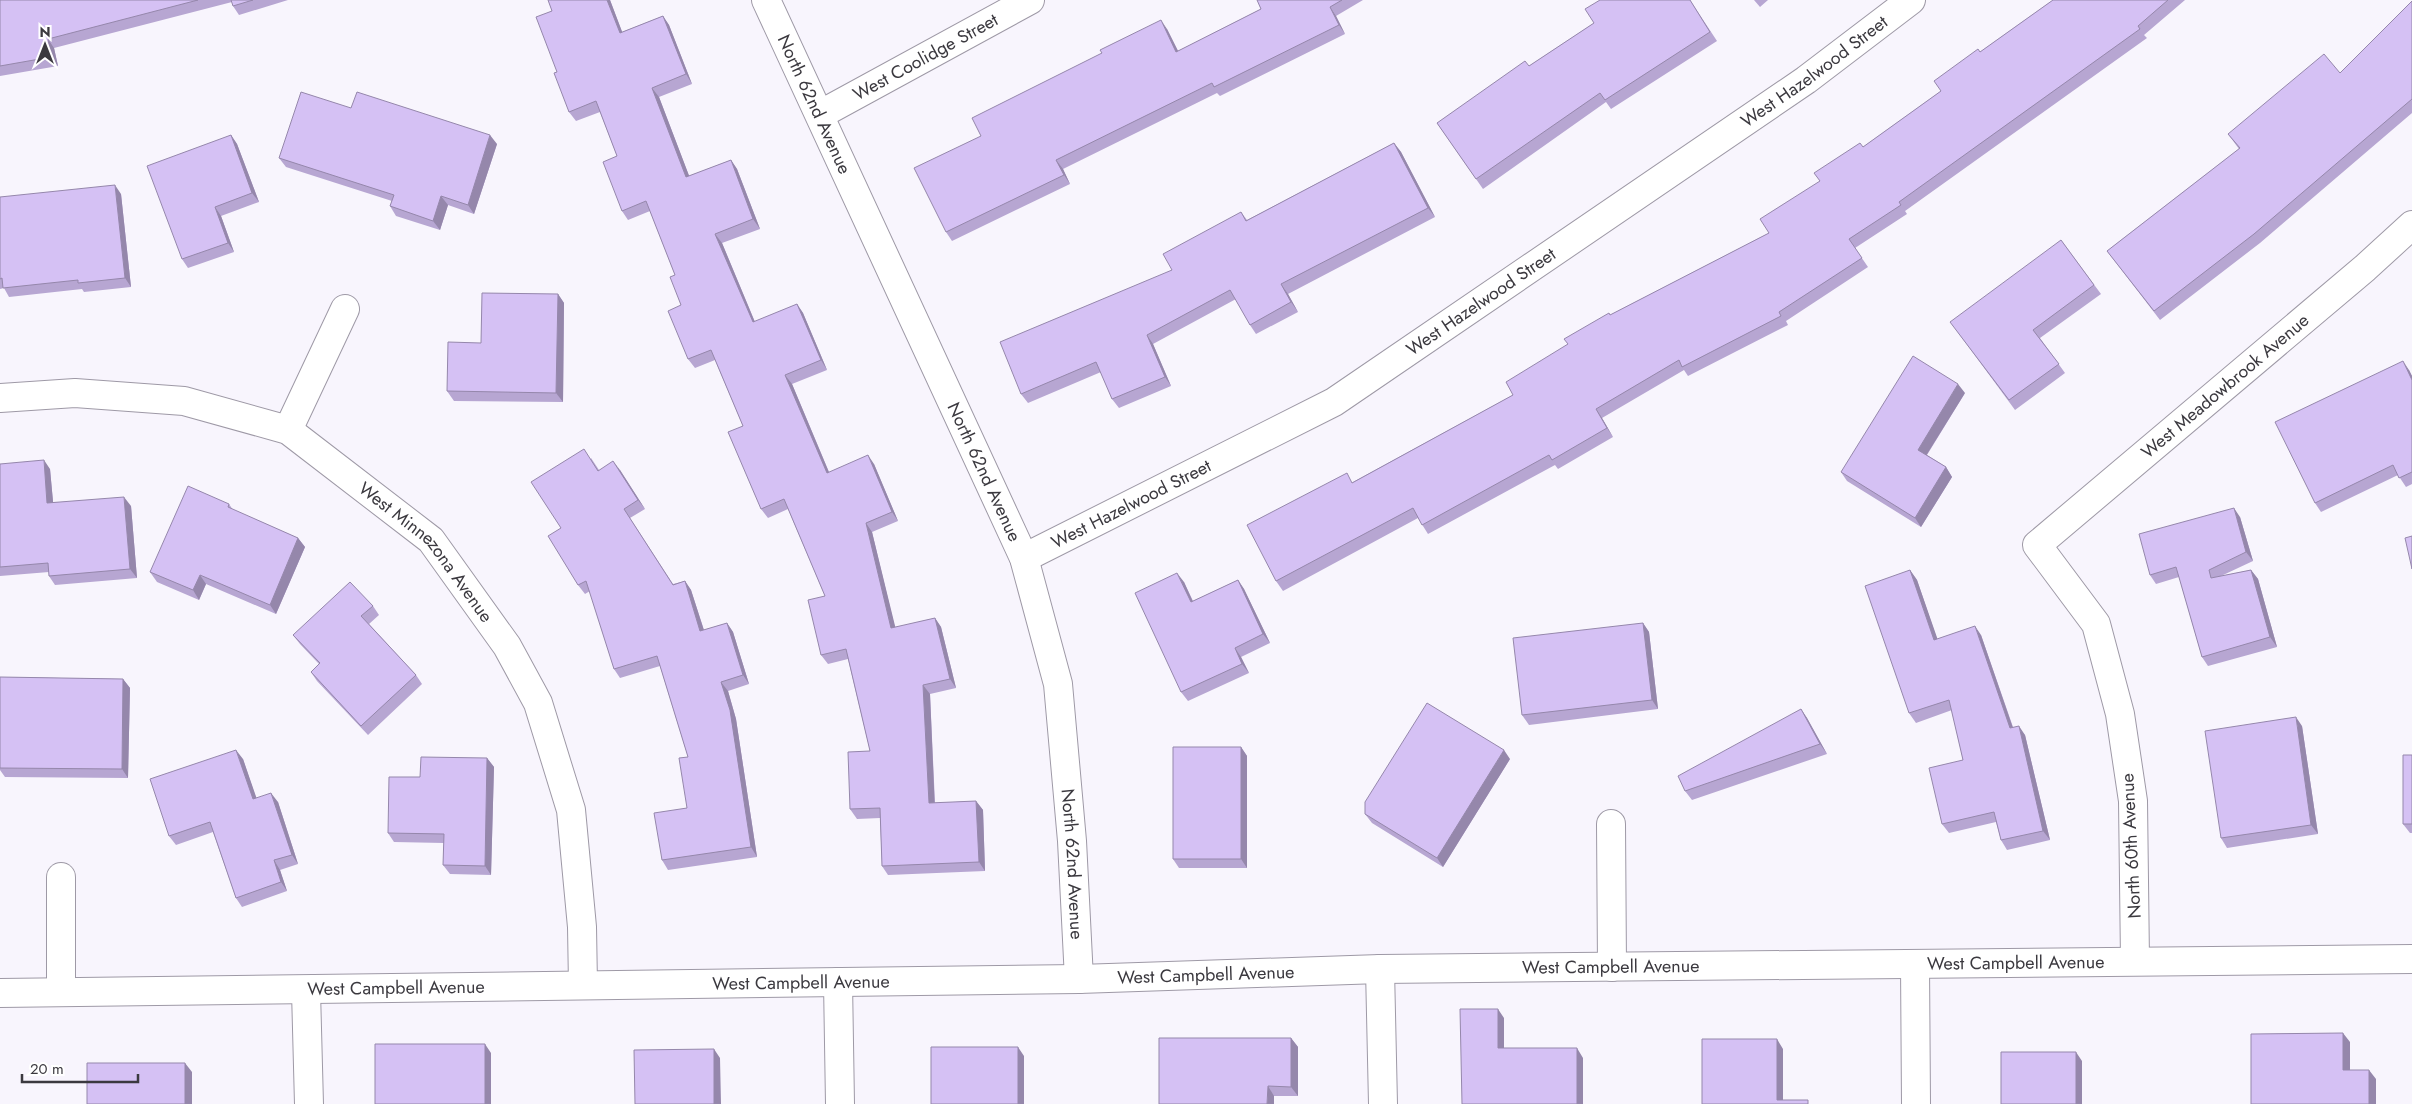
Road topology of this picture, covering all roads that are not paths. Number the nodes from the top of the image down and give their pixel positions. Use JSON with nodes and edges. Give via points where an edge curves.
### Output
{"nodes":[{"id":1,"x":766,"y":0,"type":"edge"},
{"id":2,"x":1030,"y":0,"type":"edge"},
{"id":3,"x":1911,"y":0,"type":"edge"},
{"id":4,"x":821,"y":114,"type":"junction"},
{"id":5,"x":2412,"y":225,"type":"edge"},
{"id":6,"x":345,"y":309,"type":"dead end"},
{"id":7,"x":0,"y":398,"type":"edge"},
{"id":8,"x":288,"y":430,"type":"junction"},
{"id":9,"x":2037,"y":545,"type":"joint"},
{"id":10,"x":1024,"y":558,"type":"junction"},
{"id":11,"x":1611,"y":824,"type":"dead end"},
{"id":12,"x":61,"y":877,"type":"dead end"},
{"id":13,"x":2412,"y":959,"type":"edge"},
{"id":14,"x":2135,"y":961,"type":"junction"},
{"id":15,"x":1915,"y":964,"type":"junction"},
{"id":16,"x":1612,"y":967,"type":"junction"},
{"id":17,"x":1380,"y":969,"type":"junction"},
{"id":18,"x":1079,"y":979,"type":"junction"},
{"id":19,"x":838,"y":982,"type":"junction"},
{"id":20,"x":583,"y":985,"type":"junction"},
{"id":21,"x":306,"y":991,"type":"junction"},
{"id":22,"x":61,"y":992,"type":"junction"},
{"id":23,"x":0,"y":993,"type":"edge"},
{"id":24,"x":309,"y":1104,"type":"edge"},
{"id":25,"x":840,"y":1104,"type":"edge"},
{"id":26,"x":1383,"y":1104,"type":"edge"},
{"id":27,"x":1916,"y":1104,"type":"edge"}],
"edges":[{"from":1,"to":4,"type":"street","name":"North 62nd Avenue"},
{"from":2,"to":4,"type":"street","name":"West Coolidge Street"},
{"from":3,"to":10,"type":"street","name":"West Hazelwood Street","via":[[1806,80],[1334,402]]},
{"from":4,"to":10,"type":"street","name":"North 62nd Avenue"},
{"from":5,"to":9,"type":"street","name":"West Meadowbrook Avenue"},
{"from":6,"to":8,"type":"street"},
{"from":7,"to":8,"type":"street","name":"West Minnezona Avenue","via":[[75,393],[184,401]]},
{"from":8,"to":20,"type":"street","name":"West Minnezona Avenue","via":[[431,540],[506,646],[538,703],[571,810],[582,927]]},
{"from":9,"to":14,"type":"street","name":"North 60th Avenue","via":[[2096,624],[2120,714],[2133,801]]},
{"from":10,"to":18,"type":"street","name":"North 62nd Avenue","via":[[1058,684],[1072,841]]},
{"from":11,"to":16,"type":"street"},
{"from":12,"to":22,"type":"street"},
{"from":13,"to":14,"type":"street","name":"West Campbell Avenue"},
{"from":14,"to":15,"type":"street","name":"West Campbell Avenue"},
{"from":15,"to":16,"type":"street","name":"West Campbell Avenue"},
{"from":15,"to":27,"type":"street"},
{"from":16,"to":17,"type":"street","name":"West Campbell Avenue"},
{"from":17,"to":18,"type":"street","name":"West Campbell Avenue"},
{"from":17,"to":26,"type":"street"},
{"from":18,"to":19,"type":"street","name":"West Campbell Avenue"},
{"from":19,"to":20,"type":"street","name":"West Campbell Avenue"},
{"from":19,"to":25,"type":"street"},
{"from":20,"to":21,"type":"street","name":"West Campbell Avenue"},
{"from":21,"to":22,"type":"street","name":"West Campbell Avenue"},
{"from":21,"to":24,"type":"street"},
{"from":22,"to":23,"type":"street","name":"West Campbell Avenue"}]}
